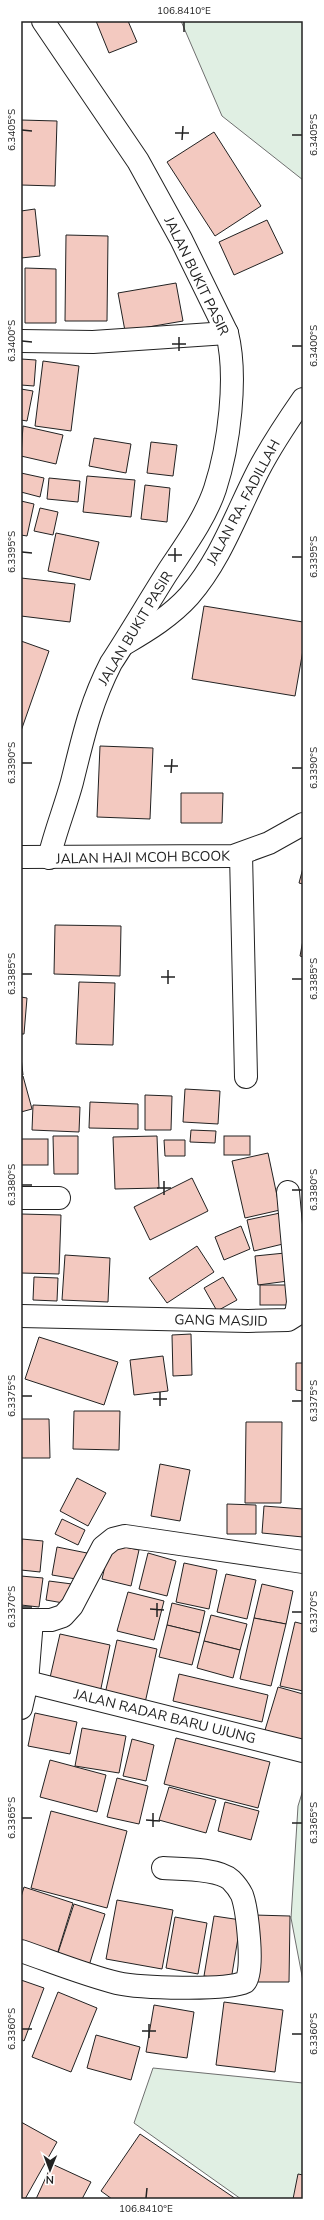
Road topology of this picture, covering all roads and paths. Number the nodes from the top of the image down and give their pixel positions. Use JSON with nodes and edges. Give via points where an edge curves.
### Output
{"nodes":[{"id":1,"x":43,"y":21,"type":"edge"},
{"id":2,"x":227,"y":333,"type":"junction"},
{"id":3,"x":21,"y":341,"type":"edge"},
{"id":4,"x":303,"y":399,"type":"edge"},
{"id":5,"x":123,"y":645,"type":"junction"},
{"id":6,"x":303,"y":824,"type":"edge"},
{"id":7,"x":241,"y":854,"type":"junction"},
{"id":8,"x":21,"y":857,"type":"edge"},
{"id":9,"x":49,"y":858,"type":"junction"},
{"id":10,"x":246,"y":1077,"type":"dead end"},
{"id":11,"x":288,"y":1192,"type":"dead end"},
{"id":12,"x":21,"y":1198,"type":"edge"},
{"id":13,"x":59,"y":1198,"type":"dead end"},
{"id":14,"x":21,"y":1316,"type":"edge"},
{"id":15,"x":303,"y":1562,"type":"edge"},
{"id":16,"x":26,"y":1620,"type":"edge"},
{"id":17,"x":27,"y":1682,"type":"junction"},
{"id":18,"x":21,"y":1708,"type":"edge"},
{"id":19,"x":303,"y":1751,"type":"edge"},
{"id":20,"x":163,"y":1868,"type":"dead end"},
{"id":21,"x":21,"y":1951,"type":"edge"}],
"edges":[{"from":1,"to":2,"type":"street","name":"JALAN BUKIT PASIR","via":[[138,161],[181,239]]},
{"from":2,"to":3,"type":"street","via":[[93,342]]},
{"from":2,"to":5,"type":"street","name":"JALAN BUKIT PASIR","via":[[231,348],[233,384],[223,456],[215,490],[188,542]]},
{"from":4,"to":5,"type":"street","name":"JALAN RA. FADILLAH","via":[[276,439],[226,541],[198,584],[188,597],[161,621]]},
{"from":5,"to":9,"type":"street","name":"JALAN BUKIT PASIR","via":[[111,663],[91,707],[72,783]]},
{"from":6,"to":7,"type":"street","name":"JALAN HAJI MCOH BCOOK","via":[[289,833]]},
{"from":7,"to":9,"type":"street","name":"JALAN HAJI MCOH BCOOK"},
{"from":7,"to":10,"type":"street"},
{"from":8,"to":9,"type":"street"},
{"from":11,"to":14,"type":"street","name":"GANG MASJID","via":[[298,1302],[296,1315],[288,1320]]},
{"from":12,"to":13,"type":"street"},
{"from":15,"to":16,"type":"street","via":[[125,1536],[113,1539],[103,1547],[68,1612],[50,1620]]},
{"from":16,"to":17,"type":"street"},
{"from":17,"to":18,"type":"street"},
{"from":17,"to":19,"type":"street","name":"JALAN RADAR BARU UJUNG"},
{"from":20,"to":21,"type":"street","via":[[216,1874],[231,1880],[238,1889],[245,1907],[249,1956],[249,1974],[245,1982],[232,1986],[183,1988],[118,1983]]}]}
